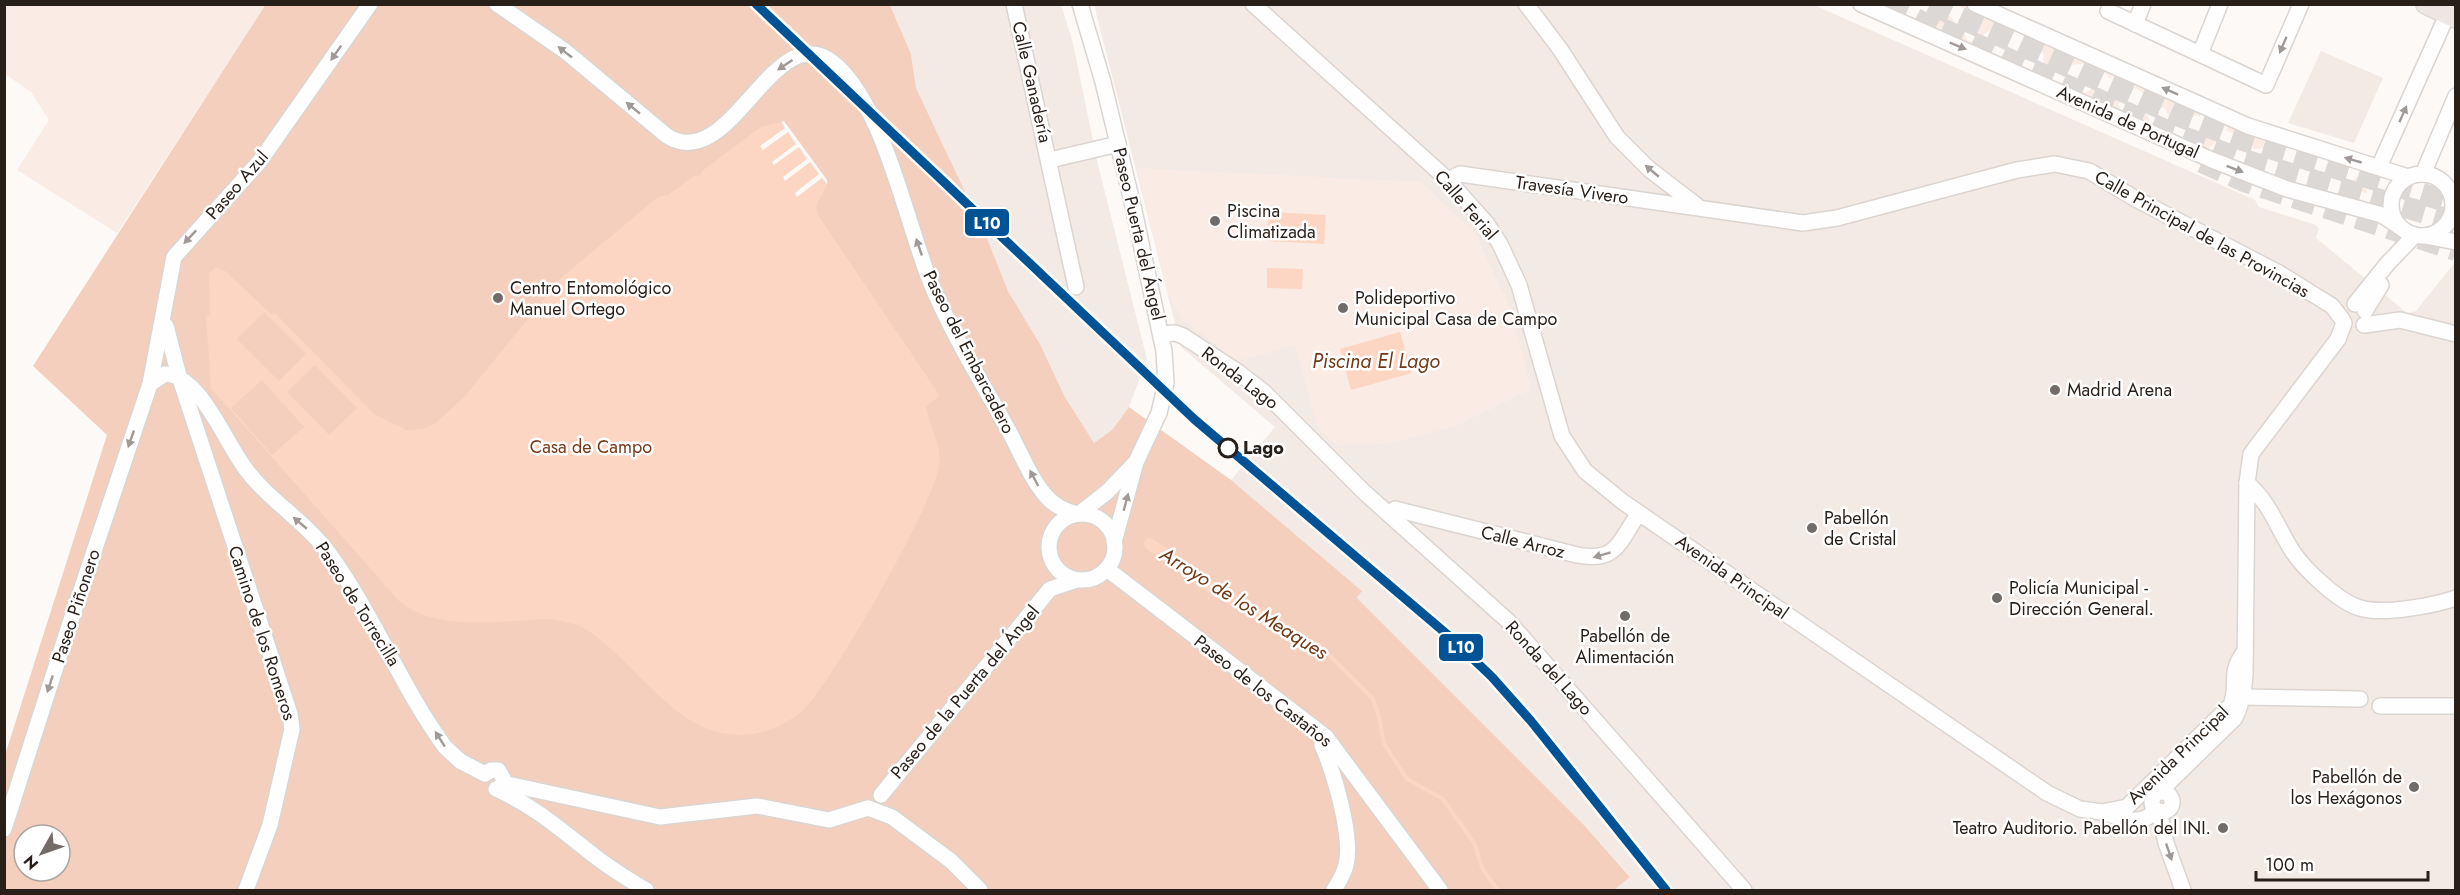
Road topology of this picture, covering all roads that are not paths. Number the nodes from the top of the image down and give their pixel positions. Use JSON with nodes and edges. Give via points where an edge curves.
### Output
{"nodes":[{"id":1,"x":370,"y":4,"type":"edge"},
{"id":2,"x":497,"y":4,"type":"edge"},
{"id":3,"x":1014,"y":4,"type":"edge"},
{"id":4,"x":1253,"y":4,"type":"edge"},
{"id":5,"x":1526,"y":4,"type":"edge"},
{"id":6,"x":1862,"y":4,"type":"edge"},
{"id":7,"x":1975,"y":4,"type":"edge"},
{"id":8,"x":2143,"y":4,"type":"edge"},
{"id":9,"x":2220,"y":4,"type":"edge"},
{"id":10,"x":2301,"y":4,"type":"edge"},
{"id":11,"x":2426,"y":4,"type":"edge"},
{"id":12,"x":1081,"y":5,"type":"edge"},
{"id":13,"x":2108,"y":11,"type":"dead end"},
{"id":14,"x":2452,"y":12,"type":"edge"},
{"id":15,"x":2135,"y":24,"type":"junction"},
{"id":16,"x":2200,"y":54,"type":"junction"},
{"id":17,"x":2456,"y":96,"type":"edge"},
{"id":18,"x":1118,"y":144,"type":"junction"},
{"id":19,"x":1050,"y":160,"type":"junction"},
{"id":20,"x":2379,"y":167,"type":"junction"},
{"id":21,"x":2423,"y":176,"type":"junction"},
{"id":22,"x":2456,"y":179,"type":"edge"},
{"id":23,"x":1448,"y":180,"type":"junction"},
{"id":24,"x":1698,"y":207,"type":"junction"},
{"id":25,"x":2411,"y":232,"type":"junction"},
{"id":26,"x":2456,"y":242,"type":"edge"},
{"id":27,"x":1076,"y":287,"type":"dead end"},
{"id":28,"x":2352,"y":315,"type":"junction"},
{"id":29,"x":164,"y":320,"type":"junction"},
{"id":30,"x":1161,"y":334,"type":"junction"},
{"id":31,"x":2456,"y":334,"type":"edge"},
{"id":32,"x":179,"y":376,"type":"junction"},
{"id":33,"x":150,"y":384,"type":"junction"},
{"id":34,"x":1136,"y":462,"type":"junction"},
{"id":35,"x":1335,"y":465,"type":"joint"},
{"id":36,"x":2247,"y":483,"type":"junction"},
{"id":37,"x":1639,"y":513,"type":"junction"},
{"id":38,"x":1078,"y":514,"type":"junction"},
{"id":39,"x":1389,"y":514,"type":"junction"},
{"id":40,"x":1114,"y":542,"type":"junction"},
{"id":41,"x":1050,"y":558,"type":"junction"},
{"id":42,"x":1107,"y":569,"type":"junction"},
{"id":43,"x":1077,"y":580,"type":"junction"},
{"id":44,"x":1050,"y":589,"type":"junction"},
{"id":45,"x":2456,"y":598,"type":"edge"},
{"id":46,"x":2245,"y":651,"type":"junction"},
{"id":47,"x":2244,"y":697,"type":"junction"},
{"id":48,"x":2360,"y":699,"type":"dead end"},
{"id":49,"x":2380,"y":706,"type":"dead end"},
{"id":50,"x":2456,"y":706,"type":"edge"},
{"id":51,"x":1326,"y":737,"type":"junction"},
{"id":52,"x":499,"y":786,"type":"junction"},
{"id":53,"x":874,"y":809,"type":"junction"},
{"id":54,"x":2157,"y":811,"type":"junction"},
{"id":55,"x":2102,"y":812,"type":"junction"},
{"id":56,"x":4,"y":829,"type":"edge"},
{"id":57,"x":246,"y":891,"type":"edge"},
{"id":58,"x":646,"y":891,"type":"edge"},
{"id":59,"x":981,"y":891,"type":"edge"},
{"id":60,"x":1334,"y":891,"type":"edge"},
{"id":61,"x":1440,"y":891,"type":"edge"},
{"id":62,"x":1744,"y":891,"type":"edge"},
{"id":63,"x":2183,"y":891,"type":"edge"}],
"edges":[{"from":1,"to":29,"type":"street","name":"Paseo Azul","one_way":true,"via":[[260,161],[177,252]]},
{"from":38,"to":2,"type":"street","name":"Paseo del Embarcadero","one_way":true,"via":[[1056,505],[1041,490],[982,381],[929,279],[873,121],[856,88],[835,64],[818,56],[793,59],[772,74],[712,136],[696,144],[685,144],[667,136],[565,51]]},
{"from":3,"to":19,"type":"street","name":"Calle Ganadería"},
{"from":4,"to":23,"type":"street","name":"Calle Ferial"},
{"from":24,"to":5,"type":"street","name":"Calle Principal de las Provincias","one_way":true,"via":[[1649,169],[1617,137]]},
{"from":6,"to":25,"type":"street","name":"Avenida de Portugal","one_way":true,"via":[[2212,160],[2287,189],[2382,215]]},
{"from":20,"to":7,"type":"street","one_way":true,"via":[[2248,126]]},
{"from":8,"to":15,"type":"street"},
{"from":9,"to":16,"type":"street"},
{"from":10,"to":16,"type":"street","one_way":true,"via":[[2266,86]]},
{"from":11,"to":14,"type":"main road"},
{"from":12,"to":18,"type":"street","name":"Paseo Puerta del Ángel"},
{"from":13,"to":15,"type":"street"},
{"from":20,"to":14,"type":"street","one_way":true},
{"from":15,"to":16,"type":"street"},
{"from":17,"to":21,"type":"street"},
{"from":18,"to":19,"type":"street","name":"Calle Ganadería"},
{"from":18,"to":30,"type":"street","name":"Paseo Puerta del Ángel"},
{"from":19,"to":27,"type":"street","name":"Calle Ganadería"},
{"from":20,"to":21,"type":"street"},
{"from":21,"to":22,"type":"street"},
{"from":21,"to":25,"type":"street","via":[[2400,182],[2391,199],[2391,209]]},
{"from":21,"to":25,"type":"street","via":[[2451,191],[2453,211],[2443,228]]},
{"from":23,"to":24,"type":"street","name":"Travesía Vivero","via":[[1460,174]]},
{"from":23,"to":37,"type":"street","name":"Calle Ferial","via":[[1487,224],[1513,269],[1562,436],[1572,454],[1600,485]]},
{"from":24,"to":28,"type":"street","name":"Calle Principal de las Provincias","via":[[1803,223],[2055,164],[2089,171]]},
{"from":25,"to":26,"type":"street","name":"Avenida de Portugal"},
{"from":25,"to":28,"type":"street","name":"Avenida Principal"},
{"from":28,"to":31,"type":"street","via":[[2400,320]]},
{"from":28,"to":36,"type":"street","name":"Avenida Principal","via":[[2251,454]]},
{"from":29,"to":32,"type":"street","name":"Camino de los Romeros"},
{"from":29,"to":33,"type":"street","name":"Paseo Azul"},
{"from":30,"to":34,"type":"street","name":"Paseo Puerta del Ángel","via":[[1166,383],[1156,423]]},
{"from":30,"to":35,"type":"street","name":"Ronda Lago","via":[[1183,336],[1238,372],[1286,412]]},
{"from":32,"to":33,"type":"street","via":[[161,375]]},
{"from":52,"to":32,"type":"street","name":"Paseo de Torrecilla","one_way":true,"via":[[486,786],[484,774],[445,747],[328,552],[255,481],[200,396]]},
{"from":32,"to":57,"type":"street","name":"Camino de los Romeros","via":[[292,729],[270,825]]},
{"from":33,"to":56,"type":"street","name":"Paseo Piñonero","one_way":true},
{"from":34,"to":38,"type":"street","name":"Paseo Puerta del Ángel"},
{"from":40,"to":34,"type":"street","name":"Paseo Puerta del Ángel","one_way":true},
{"from":35,"to":39,"type":"street","name":"Ronda del Lago"},
{"from":36,"to":45,"type":"street","via":[[2264,498],[2295,555],[2342,600],[2361,609],[2396,610]]},
{"from":36,"to":46,"type":"street","name":"Avenida Principal"},
{"from":37,"to":39,"type":"street","name":"Calle Arroz","one_way":true,"via":[[1618,547],[1598,558],[1400,510]]},
{"from":37,"to":55,"type":"street","name":"Avenida Principal","via":[[2047,793],[2080,809]]},
{"from":38,"to":40,"type":"street","via":[[1100,520],[1110,529]]},
{"from":38,"to":41,"type":"street","via":[[1062,520],[1053,531],[1048,545]]},
{"from":39,"to":62,"type":"street","name":"Ronda del Lago","via":[[1508,621]]},
{"from":40,"to":42,"type":"street","via":[[1114,555]]},
{"from":41,"to":43,"type":"street","via":[[1061,573]]},
{"from":41,"to":44,"type":"street","name":"Paseo de la Puerta del Ángel"},
{"from":42,"to":43,"type":"street","via":[[1093,579]]},
{"from":42,"to":51,"type":"street","name":"Paseo de los Castaños"},
{"from":43,"to":44,"type":"street","name":"Paseo de la Puerta del Ángel"},
{"from":44,"to":53,"type":"street","name":"Paseo de la Puerta del Ángel","via":[[880,795],[885,804]]},
{"from":46,"to":47,"type":"street"},
{"from":46,"to":55,"type":"street","name":"Avenida Principal","via":[[2234,666],[2231,705],[2133,803]]},
{"from":47,"to":48,"type":"street"},
{"from":47,"to":54,"type":"street","via":[[2235,718],[2176,777],[2165,794],[2170,806],[2166,811]]},
{"from":49,"to":50,"type":"street"},
{"from":51,"to":60,"type":"street","via":[[1322,745],[1348,850],[1346,867]]},
{"from":51,"to":61,"type":"street","name":"Paseo de los Castaños"},
{"from":52,"to":53,"type":"street","via":[[660,817],[757,806],[829,820]]},
{"from":52,"to":58,"type":"street","name":"Paseo de Torrecilla"},
{"from":53,"to":59,"type":"street","via":[[892,817],[951,861]]},
{"from":54,"to":55,"type":"street","via":[[2140,821]]},
{"from":54,"to":63,"type":"street","one_way":true}]}
